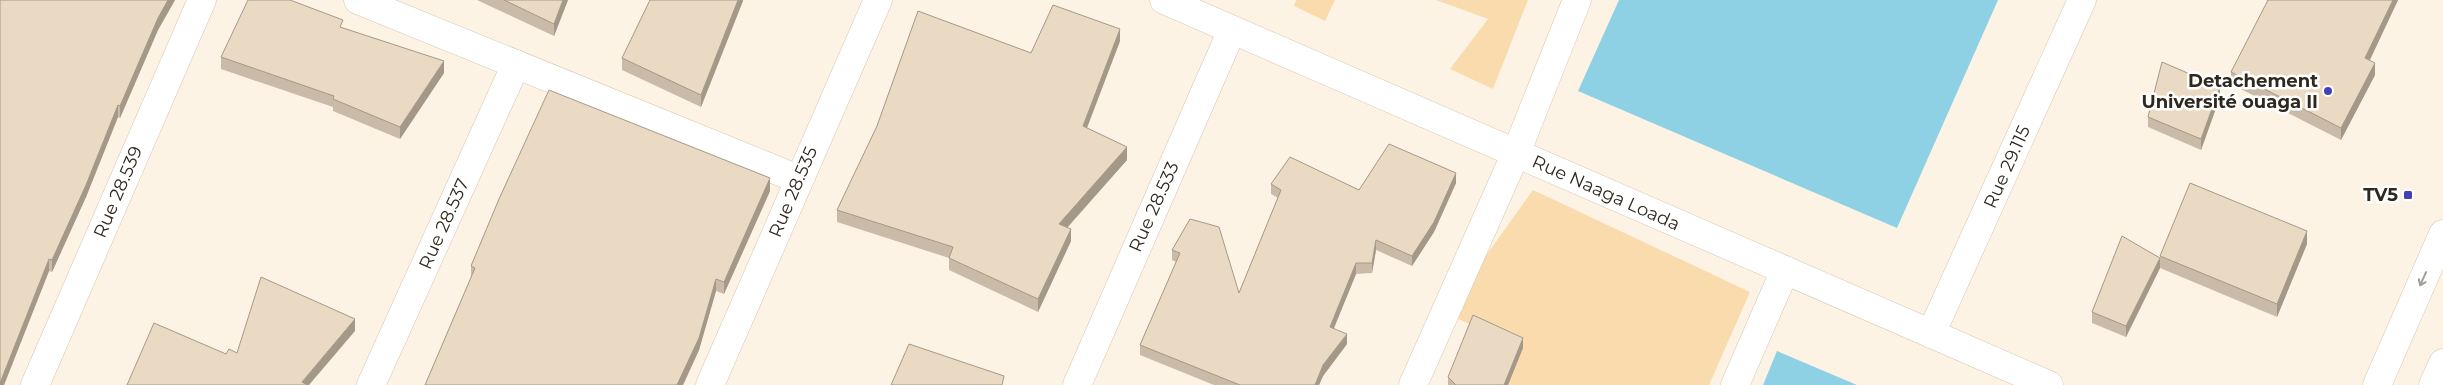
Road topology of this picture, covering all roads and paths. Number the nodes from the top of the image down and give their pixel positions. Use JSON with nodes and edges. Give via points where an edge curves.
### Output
{"nodes":[{"id":1,"x":202,"y":0,"type":"edge"},
{"id":2,"x":358,"y":0,"type":"edge"},
{"id":3,"x":878,"y":0,"type":"edge"},
{"id":4,"x":1164,"y":0,"type":"edge"},
{"id":5,"x":1577,"y":0,"type":"edge"},
{"id":6,"x":2082,"y":0,"type":"edge"},
{"id":7,"x":1232,"y":30,"type":"junction"},
{"id":8,"x":516,"y":64,"type":"junction"},
{"id":9,"x":1516,"y":154,"type":"junction"},
{"id":10,"x":798,"y":179,"type":"junction"},
{"id":11,"x":2443,"y":234,"type":"edge"},
{"id":12,"x":1785,"y":270,"type":"junction"},
{"id":13,"x":1931,"y":334,"type":"junction"},
{"id":14,"x":2443,"y":362,"type":"edge"},
{"id":15,"x":34,"y":385,"type":"edge"},
{"id":16,"x":371,"y":385,"type":"edge"},
{"id":17,"x":710,"y":385,"type":"edge"},
{"id":18,"x":1077,"y":385,"type":"edge"},
{"id":19,"x":1413,"y":385,"type":"edge"},
{"id":20,"x":1735,"y":385,"type":"edge"},
{"id":21,"x":2049,"y":385,"type":"edge"},
{"id":22,"x":2377,"y":385,"type":"edge"},
{"id":23,"x":2433,"y":385,"type":"edge"}],
"edges":[{"from":1,"to":15,"type":"street","name":"Rue 28.539"},
{"from":2,"to":8,"type":"street"},
{"from":3,"to":10,"type":"street","name":"Rue 28.535"},
{"from":4,"to":7,"type":"street","name":"Rue Naaga Loada"},
{"from":5,"to":9,"type":"street"},
{"from":6,"to":13,"type":"street","name":"Rue 29.115"},
{"from":7,"to":9,"type":"street","name":"Rue Naaga Loada"},
{"from":7,"to":18,"type":"street","name":"Rue 28.533"},
{"from":8,"to":10,"type":"street"},
{"from":8,"to":16,"type":"street","name":"Rue 28.537"},
{"from":9,"to":12,"type":"street","name":"Rue Naaga Loada"},
{"from":9,"to":19,"type":"street"},
{"from":10,"to":17,"type":"street","name":"Rue 28.535"},
{"from":11,"to":22,"type":"street","one_way":true},
{"from":12,"to":13,"type":"street","name":"Rue Naaga Loada"},
{"from":12,"to":20,"type":"street"},
{"from":13,"to":21,"type":"street","name":"Rue Naaga Loada"},
{"from":14,"to":23,"type":"street"}]}
